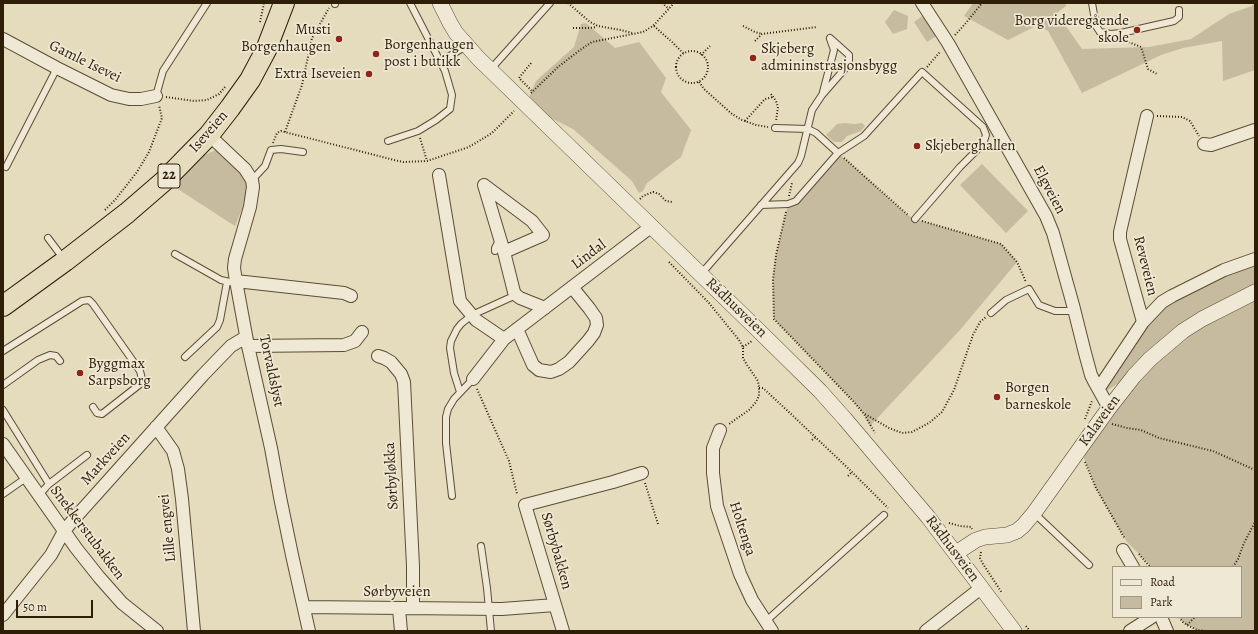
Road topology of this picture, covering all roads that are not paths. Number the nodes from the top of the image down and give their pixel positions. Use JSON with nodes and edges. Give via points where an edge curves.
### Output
{"nodes":[{"id":1,"x":207,"y":3,"type":"edge"},
{"id":2,"x":284,"y":3,"type":"edge"},
{"id":3,"x":410,"y":3,"type":"edge"},
{"id":4,"x":440,"y":3,"type":"edge"},
{"id":5,"x":550,"y":3,"type":"edge"},
{"id":6,"x":922,"y":3,"type":"edge"},
{"id":7,"x":1092,"y":3,"type":"edge"},
{"id":8,"x":1179,"y":10,"type":"dead end"},
{"id":9,"x":3,"y":39,"type":"edge"},
{"id":10,"x":467,"y":46,"type":"junction"},
{"id":11,"x":440,"y":62,"type":"junction"},
{"id":12,"x":57,"y":68,"type":"junction"},
{"id":13,"x":490,"y":70,"type":"junction"},
{"id":14,"x":822,"y":94,"type":"junction"},
{"id":15,"x":156,"y":96,"type":"joint"},
{"id":16,"x":1147,"y":116,"type":"road end"},
{"id":17,"x":775,"y":128,"type":"road end"},
{"id":18,"x":808,"y":129,"type":"junction"},
{"id":19,"x":1255,"y":130,"type":"edge"},
{"id":20,"x":209,"y":135,"type":"junction"},
{"id":21,"x":388,"y":141,"type":"dead end"},
{"id":22,"x":1204,"y":144,"type":"road end"},
{"id":23,"x":303,"y":152,"type":"dead end"},
{"id":24,"x":838,"y":153,"type":"junction"},
{"id":25,"x":6,"y":167,"type":"dead end"},
{"id":26,"x":438,"y":175,"type":"dead end"},
{"id":27,"x":252,"y":180,"type":"junction"},
{"id":28,"x":761,"y":205,"type":"junction"},
{"id":29,"x":915,"y":219,"type":"road end"},
{"id":30,"x":652,"y":226,"type":"junction"},
{"id":31,"x":48,"y":238,"type":"dead end"},
{"id":32,"x":500,"y":248,"type":"junction"},
{"id":33,"x":175,"y":254,"type":"dead end"},
{"id":34,"x":1255,"y":258,"type":"edge"},
{"id":35,"x":65,"y":261,"type":"junction"},
{"id":36,"x":701,"y":274,"type":"junction"},
{"id":37,"x":231,"y":282,"type":"junction"},
{"id":38,"x":572,"y":287,"type":"junction"},
{"id":39,"x":1255,"y":292,"type":"edge"},
{"id":40,"x":516,"y":295,"type":"junction"},
{"id":41,"x":351,"y":296,"type":"dead end"},
{"id":42,"x":3,"y":306,"type":"edge"},
{"id":43,"x":545,"y":308,"type":"junction"},
{"id":44,"x":1075,"y":311,"type":"junction"},
{"id":45,"x":991,"y":313,"type":"road end"},
{"id":46,"x":472,"y":315,"type":"junction"},
{"id":47,"x":1143,"y":322,"type":"junction"},
{"id":48,"x":517,"y":329,"type":"junction"},
{"id":49,"x":362,"y":332,"type":"dead end"},
{"id":50,"x":504,"y":340,"type":"junction"},
{"id":51,"x":247,"y":341,"type":"junction"},
{"id":52,"x":3,"y":351,"type":"edge"},
{"id":53,"x":378,"y":356,"type":"dead end"},
{"id":54,"x":185,"y":357,"type":"dead end"},
{"id":55,"x":60,"y":361,"type":"dead end"},
{"id":56,"x":473,"y":378,"type":"joint"},
{"id":57,"x":3,"y":385,"type":"edge"},
{"id":58,"x":1100,"y":391,"type":"junction"},
{"id":59,"x":460,"y":392,"type":"junction"},
{"id":60,"x":93,"y":407,"type":"dead end"},
{"id":61,"x":3,"y":410,"type":"edge"},
{"id":62,"x":1105,"y":414,"type":"junction"},
{"id":63,"x":156,"y":427,"type":"junction"},
{"id":64,"x":720,"y":430,"type":"road end"},
{"id":65,"x":3,"y":444,"type":"edge"},
{"id":66,"x":87,"y":455,"type":"dead end"},
{"id":67,"x":642,"y":473,"type":"road end"},
{"id":68,"x":26,"y":478,"type":"junction"},
{"id":69,"x":49,"y":484,"type":"junction"},
{"id":70,"x":3,"y":494,"type":"edge"},
{"id":71,"x":39,"y":495,"type":"junction"},
{"id":72,"x":452,"y":496,"type":"dead end"},
{"id":73,"x":1034,"y":513,"type":"junction"},
{"id":74,"x":884,"y":515,"type":"road end"},
{"id":75,"x":64,"y":531,"type":"junction"},
{"id":76,"x":481,"y":546,"type":"dead end"},
{"id":77,"x":1125,"y":546,"type":"road end"},
{"id":78,"x":956,"y":553,"type":"junction"},
{"id":79,"x":1088,"y":565,"type":"dead end"},
{"id":80,"x":1133,"y":566,"type":"edge"},
{"id":81,"x":981,"y":588,"type":"junction"},
{"id":82,"x":555,"y":605,"type":"junction"},
{"id":83,"x":304,"y":607,"type":"junction"},
{"id":84,"x":413,"y":608,"type":"junction"},
{"id":85,"x":399,"y":609,"type":"junction"},
{"id":86,"x":489,"y":609,"type":"junction"},
{"id":87,"x":3,"y":615,"type":"edge"},
{"id":88,"x":1150,"y":618,"type":"edge"},
{"id":89,"x":1161,"y":618,"type":"edge"},
{"id":90,"x":1018,"y":626,"type":"edge"},
{"id":91,"x":769,"y":627,"type":"edge"},
{"id":92,"x":157,"y":631,"type":"edge"},
{"id":93,"x":194,"y":631,"type":"edge"},
{"id":94,"x":309,"y":631,"type":"edge"},
{"id":95,"x":400,"y":631,"type":"edge"},
{"id":96,"x":491,"y":631,"type":"edge"},
{"id":97,"x":563,"y":631,"type":"edge"},
{"id":98,"x":926,"y":631,"type":"edge"},
{"id":99,"x":1130,"y":631,"type":"edge"},
{"id":100,"x":1167,"y":631,"type":"edge"}],
"edges":[{"from":1,"to":15,"type":"lane","via":[[163,72]]},
{"from":2,"to":20,"type":"highway","name":"Iseveien","number":"22","via":[[253,75]]},
{"from":3,"to":11,"type":"lane"},
{"from":4,"to":10,"type":"street","name":"Rådhusveien"},
{"from":5,"to":13,"type":"lane"},
{"from":6,"to":44,"type":"street","name":"Elgveien","via":[[948,42],[1046,216],[1053,232]]},
{"from":7,"to":8,"type":"lane","via":[[1096,26],[1100,32],[1115,34],[1174,21],[1179,16]]},
{"from":9,"to":12,"type":"street","name":"Gamle Isevei"},
{"from":10,"to":11,"type":"lane"},
{"from":10,"to":13,"type":"street","name":"Rådhusveien"},
{"from":11,"to":21,"type":"lane","via":[[452,95],[450,109],[418,131]]},
{"from":12,"to":15,"type":"street","name":"Gamle Isevei","via":[[111,95],[129,99]]},
{"from":12,"to":25,"type":"lane"},
{"from":13,"to":30,"type":"street","name":"Rådhusveien"},
{"from":14,"to":14,"type":"lane","via":[[834,50],[830,38],[849,56],[849,64]]},
{"from":14,"to":18,"type":"lane","via":[[812,110]]},
{"from":16,"to":47,"type":"street","name":"Reveveien","via":[[1120,239]]},
{"from":17,"to":18,"type":"lane"},
{"from":18,"to":24,"type":"lane"},
{"from":18,"to":28,"type":"lane","via":[[801,156],[795,167]]},
{"from":19,"to":22,"type":"street","via":[[1211,145]]},
{"from":20,"to":27,"type":"street","via":[[245,169]]},
{"from":20,"to":35,"type":"highway","name":"Iseveien","number":"22","via":[[164,181]]},
{"from":23,"to":27,"type":"lane","via":[[271,150],[265,166]]},
{"from":24,"to":28,"type":"lane","via":[[796,201],[788,204]]},
{"from":24,"to":29,"type":"lane","via":[[864,136],[922,72],[983,127],[986,135],[983,144],[960,166]]},
{"from":26,"to":46,"type":"street","via":[[460,301]]},
{"from":27,"to":37,"type":"street","name":"Torvaldslyst","via":[[250,207],[235,258]]},
{"from":28,"to":36,"type":"lane"},
{"from":30,"to":36,"type":"street","name":"Rådhusveien"},
{"from":30,"to":38,"type":"street","name":"Lindal"},
{"from":31,"to":35,"type":"lane"},
{"from":32,"to":32,"type":"street","via":[[484,185],[532,222],[543,236]]},
{"from":32,"to":40,"type":"street"},
{"from":33,"to":37,"type":"lane","via":[[220,280]]},
{"from":34,"to":47,"type":"street","via":[[1172,296],[1162,302]]},
{"from":35,"to":42,"type":"highway","name":"Iseveien","number":"22"},
{"from":36,"to":78,"type":"street","name":"Rådhusveien","via":[[846,419]]},
{"from":37,"to":41,"type":"street","via":[[344,293]]},
{"from":37,"to":51,"type":"street","name":"Torvaldslyst"},
{"from":37,"to":54,"type":"lane","via":[[217,327]]},
{"from":38,"to":43,"type":"street","name":"Lindal"},
{"from":38,"to":48,"type":"street","via":[[596,318],[597,325],[588,341],[569,362],[551,372],[539,370],[533,365]]},
{"from":39,"to":62,"type":"street","name":"Kalaveien","via":[[1184,331],[1150,359]]},
{"from":40,"to":43,"type":"street"},
{"from":40,"to":46,"type":"lane"},
{"from":43,"to":48,"type":"street","name":"Lindal"},
{"from":44,"to":45,"type":"lane","via":[[1055,311],[1039,305],[1029,289],[1006,300]]},
{"from":44,"to":58,"type":"street","name":"Elgveien","via":[[1084,353]]},
{"from":46,"to":50,"type":"street"},
{"from":46,"to":59,"type":"lane","via":[[461,324],[451,344],[451,361]]},
{"from":47,"to":58,"type":"street"},
{"from":48,"to":50,"type":"street","name":"Lindal"},
{"from":49,"to":51,"type":"street","via":[[355,341],[344,345]]},
{"from":50,"to":56,"type":"street","name":"Lindal"},
{"from":51,"to":63,"type":"street","name":"Markveien","via":[[231,346]]},
{"from":51,"to":83,"type":"street","name":"Torvaldslyst"},
{"from":52,"to":60,"type":"lane","via":[[82,301],[89,300],[140,371],[142,379],[139,385],[102,414],[97,413]]},
{"from":53,"to":84,"type":"street","name":"Sørbyløkka","via":[[391,362],[404,382]]},
{"from":55,"to":57,"type":"lane","via":[[56,356],[50,355],[38,360]]},
{"from":56,"to":59,"type":"lane","name":"Lindal"},
{"from":58,"to":62,"type":"street","name":"Elgveien"},
{"from":59,"to":72,"type":"lane","name":"Lindal","via":[[448,409],[446,417]]},
{"from":61,"to":69,"type":"lane"},
{"from":62,"to":73,"type":"street","name":"Kalaveien"},
{"from":63,"to":75,"type":"street","name":"Markveien"},
{"from":63,"to":93,"type":"street","name":"Lille engvei","via":[[170,444],[176,458]]},
{"from":64,"to":91,"type":"street","name":"Holtenga","via":[[713,448],[716,506],[740,574]]},
{"from":65,"to":68,"type":"street","name":"Snekkerstubakken"},
{"from":66,"to":69,"type":"lane"},
{"from":67,"to":82,"type":"street","name":"Sørbybakken","via":[[525,505]]},
{"from":68,"to":70,"type":"lane"},
{"from":68,"to":71,"type":"street","name":"Snekkerstubakken"},
{"from":69,"to":71,"type":"lane"},
{"from":71,"to":75,"type":"street","name":"Snekkerstubakken"},
{"from":73,"to":78,"type":"street","name":"Kalaveien","via":[[1017,531],[976,540]]},
{"from":73,"to":79,"type":"lane"},
{"from":74,"to":91,"type":"lane"},
{"from":75,"to":87,"type":"street","name":"Markveien","via":[[51,555]]},
{"from":75,"to":92,"type":"street","name":"Snekkerstubakken","via":[[113,594]]},
{"from":76,"to":86,"type":"lane"},
{"from":77,"to":80,"type":"street"},
{"from":78,"to":81,"type":"street","name":"Rådhusveien"},
{"from":81,"to":90,"type":"street","name":"Rådhusveien"},
{"from":81,"to":98,"type":"street"},
{"from":82,"to":86,"type":"street","name":"Sørbyveien"},
{"from":82,"to":97,"type":"street","name":"Sørbybakken"},
{"from":83,"to":85,"type":"street","name":"Sørbyveien"},
{"from":83,"to":94,"type":"street","name":"Torvaldslyst"},
{"from":84,"to":85,"type":"street","name":"Sørbyveien"},
{"from":84,"to":86,"type":"street","name":"Sørbyveien"},
{"from":85,"to":95,"type":"street"},
{"from":86,"to":96,"type":"lane"},
{"from":88,"to":99,"type":"street"},
{"from":89,"to":100,"type":"street"}]}
